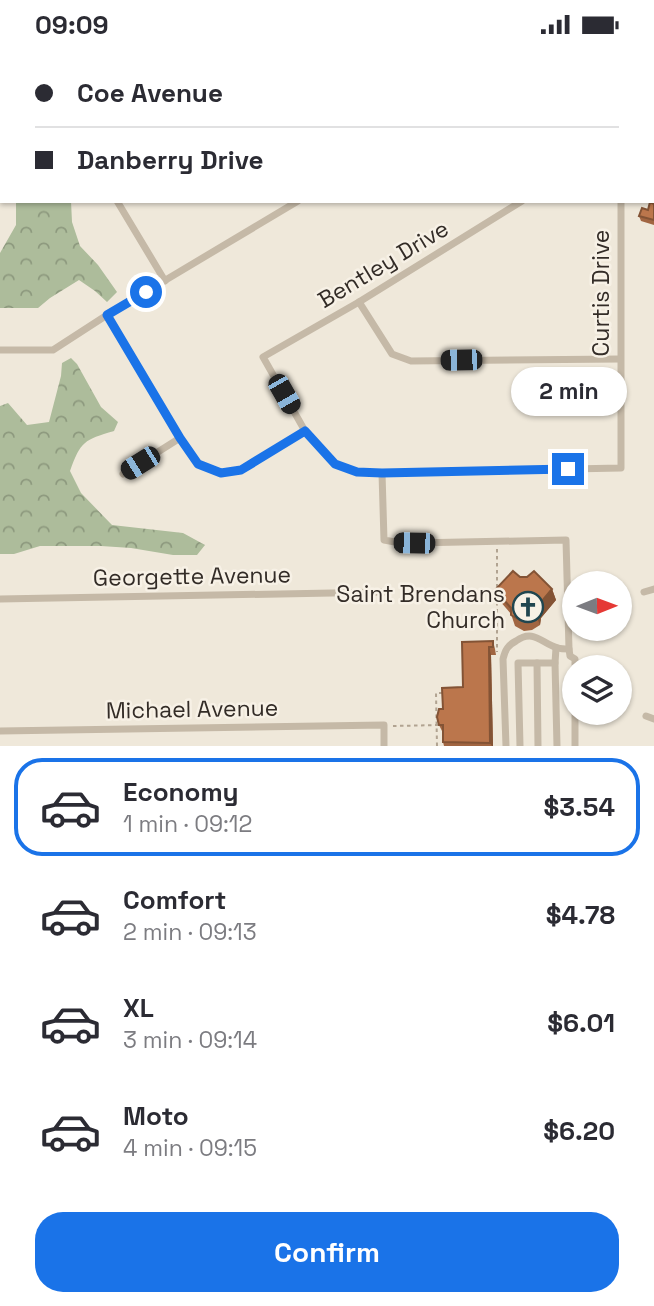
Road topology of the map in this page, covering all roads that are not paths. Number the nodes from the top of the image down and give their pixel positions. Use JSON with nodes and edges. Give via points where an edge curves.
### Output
{"nodes":[{"id":1,"x":118,"y":203,"type":"edge"},
{"id":2,"x":296,"y":203,"type":"edge"},
{"id":3,"x":519,"y":203,"type":"edge"},
{"id":4,"x":621,"y":203,"type":"edge"},
{"id":5,"x":165,"y":281,"type":"junction"},
{"id":6,"x":359,"y":302,"type":"junction"},
{"id":7,"x":107,"y":315,"type":"junction"},
{"id":8,"x":0,"y":350,"type":"edge"},
{"id":9,"x":620,"y":359,"type":"junction"},
{"id":10,"x":305,"y":431,"type":"junction"},
{"id":11,"x":180,"y":438,"type":"junction"},
{"id":12,"x":382,"y":473,"type":"junction"},
{"id":13,"x":123,"y":474,"type":"dead end"},
{"id":14,"x":654,"y":589,"type":"edge"},
{"id":15,"x":385,"y":592,"type":"dead end"},
{"id":16,"x":644,"y":592,"type":"dead end"},
{"id":17,"x":0,"y":599,"type":"edge"},
{"id":18,"x":556,"y":648,"type":"junction"},
{"id":19,"x":569,"y":649,"type":"junction"},
{"id":20,"x":570,"y":655,"type":"edge"},
{"id":21,"x":504,"y":662,"type":"junction"},
{"id":22,"x":519,"y":663,"type":"junction"},
{"id":23,"x":537,"y":663,"type":"junction"},
{"id":24,"x":555,"y":663,"type":"junction"},
{"id":25,"x":575,"y":725,"type":"edge"},
{"id":26,"x":0,"y":731,"type":"edge"},
{"id":27,"x":384,"y":746,"type":"edge"},
{"id":28,"x":506,"y":746,"type":"edge"},
{"id":29,"x":520,"y":746,"type":"edge"},
{"id":30,"x":538,"y":746,"type":"edge"},
{"id":31,"x":557,"y":746,"type":"edge"},
{"id":32,"x":575,"y":746,"type":"edge"}],
"edges":[{"from":1,"to":5,"type":"street"},
{"from":2,"to":5,"type":"street"},
{"from":3,"to":6,"type":"street","name":"Bentley Drive"},
{"from":4,"to":9,"type":"street","name":"Curtis Drive"},
{"from":5,"to":7,"type":"street"},
{"from":6,"to":9,"type":"street","via":[[392,354],[411,361]]},
{"from":6,"to":10,"type":"street","name":"Bentley Drive","via":[[263,357]]},
{"from":7,"to":8,"type":"street","via":[[53,350]]},
{"from":7,"to":11,"type":"street"},
{"from":9,"to":12,"type":"street","name":"Curtis Drive","via":[[621,468]]},
{"from":10,"to":11,"type":"street","via":[[241,470],[221,473],[198,464]]},
{"from":10,"to":12,"type":"street","via":[[335,464],[357,472]]},
{"from":11,"to":13,"type":"street"},
{"from":12,"to":19,"type":"street","via":[[384,540],[566,540]]},
{"from":14,"to":16,"type":"street"},
{"from":15,"to":17,"type":"street","name":"Georgette Avenue"},
{"from":18,"to":19,"type":"street"},
{"from":18,"to":21,"type":"street","via":[[540,638],[519,638],[508,646]]},
{"from":18,"to":24,"type":"street"},
{"from":19,"to":20,"type":"street"},
{"from":21,"to":22,"type":"street"},
{"from":21,"to":28,"type":"street"},
{"from":22,"to":23,"type":"street"},
{"from":22,"to":29,"type":"street"},
{"from":23,"to":24,"type":"street"},
{"from":23,"to":30,"type":"street"},
{"from":24,"to":31,"type":"street"},
{"from":25,"to":32,"type":"street"},
{"from":26,"to":27,"type":"street","name":"Michael Avenue","via":[[384,725]]}]}
